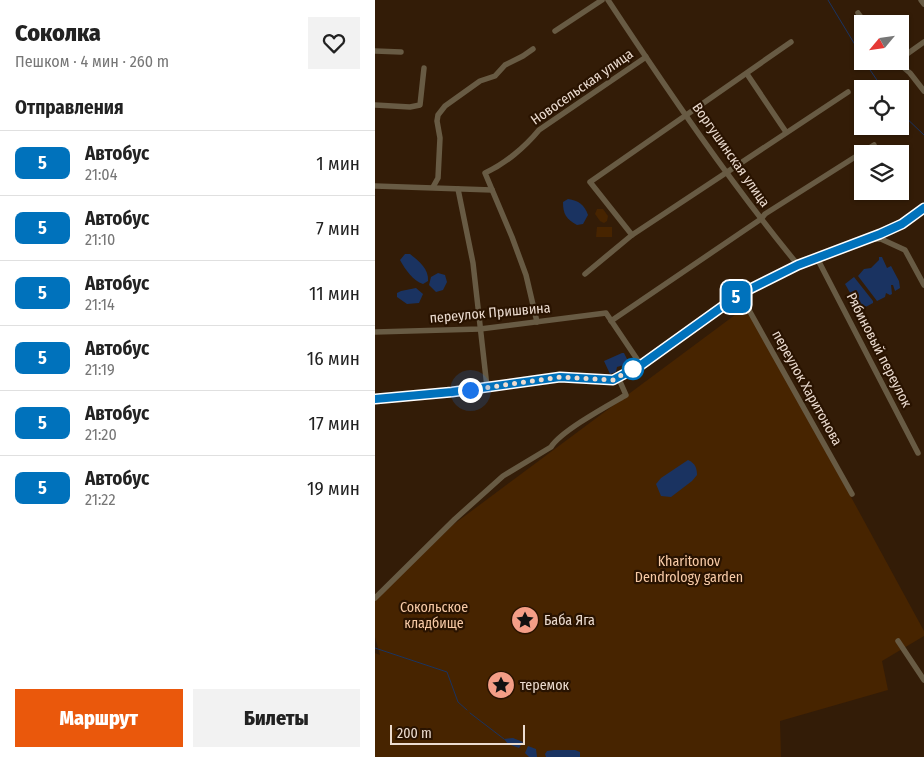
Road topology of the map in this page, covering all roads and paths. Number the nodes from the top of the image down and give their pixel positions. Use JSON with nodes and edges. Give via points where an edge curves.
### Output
{"nodes":[{"id":1,"x":601,"y":0,"type":"edge"},
{"id":2,"x":609,"y":0,"type":"edge"},
{"id":3,"x":921,"y":0,"type":"edge"},
{"id":4,"x":924,"y":4,"type":"edge"},
{"id":5,"x":555,"y":31,"type":"dead end"},
{"id":6,"x":791,"y":42,"type":"dead end"},
{"id":7,"x":924,"y":42,"type":"edge"},
{"id":8,"x":533,"y":49,"type":"dead end"},
{"id":9,"x":375,"y":51,"type":"edge"},
{"id":10,"x":401,"y":52,"type":"dead end"},
{"id":11,"x":909,"y":53,"type":"edge"},
{"id":12,"x":646,"y":57,"type":"junction"},
{"id":13,"x":423,"y":68,"type":"dead end"},
{"id":14,"x":908,"y":70,"type":"edge"},
{"id":15,"x":747,"y":74,"type":"junction"},
{"id":16,"x":924,"y":91,"type":"edge"},
{"id":17,"x":848,"y":92,"type":"dead end"},
{"id":18,"x":375,"y":105,"type":"edge"},
{"id":19,"x":687,"y":115,"type":"junction"},
{"id":20,"x":786,"y":132,"type":"junction"},
{"id":21,"x":854,"y":158,"type":"edge"},
{"id":22,"x":727,"y":172,"type":"junction"},
{"id":23,"x":375,"y":186,"type":"edge"},
{"id":24,"x":433,"y":187,"type":"junction"},
{"id":25,"x":458,"y":189,"type":"junction"},
{"id":26,"x":492,"y":190,"type":"junction"},
{"id":27,"x":924,"y":208,"type":"edge"},
{"id":28,"x":763,"y":216,"type":"junction"},
{"id":29,"x":632,"y":235,"type":"junction"},
{"id":30,"x":870,"y":239,"type":"junction"},
{"id":31,"x":817,"y":258,"type":"junction"},
{"id":32,"x":798,"y":265,"type":"junction"},
{"id":33,"x":585,"y":274,"type":"dead end"},
{"id":34,"x":924,"y":285,"type":"edge"},
{"id":35,"x":740,"y":294,"type":"junction"},
{"id":36,"x":611,"y":321,"type":"junction"},
{"id":37,"x":537,"y":322,"type":"junction"},
{"id":38,"x":480,"y":329,"type":"junction"},
{"id":39,"x":375,"y":332,"type":"edge"},
{"id":40,"x":641,"y":365,"type":"junction"},
{"id":41,"x":618,"y":376,"type":"junction"},
{"id":42,"x":487,"y":387,"type":"junction"},
{"id":43,"x":375,"y":399,"type":"edge"},
{"id":44,"x":918,"y":453,"type":"dead end"},
{"id":45,"x":852,"y":494,"type":"dead end"},
{"id":46,"x":375,"y":598,"type":"edge"},
{"id":47,"x":898,"y":642,"type":"dead end"},
{"id":48,"x":924,"y":680,"type":"edge"}],
"edges":[{"from":1,"to":5,"type":"street"},
{"from":2,"to":12,"type":"street","name":"Воргушинская улица"},
{"from":3,"to":4,"type":"street"},
{"from":6,"to":15,"type":"street"},
{"from":7,"to":11,"type":"street"},
{"from":8,"to":24,"type":"street","via":[[445,106],[437,115],[441,138],[438,178]]},
{"from":9,"to":10,"type":"street"},
{"from":12,"to":19,"type":"street","name":"Воргушинская улица"},
{"from":12,"to":26,"type":"street","name":"Новосельская улица","via":[[539,130],[527,144],[485,173]]},
{"from":13,"to":18,"type":"street","via":[[420,105]]},
{"from":14,"to":16,"type":"street"},
{"from":15,"to":19,"type":"street"},
{"from":15,"to":20,"type":"street"},
{"from":17,"to":20,"type":"street"},
{"from":19,"to":22,"type":"street","name":"Воргушинская улица"},
{"from":19,"to":29,"type":"street","via":[[590,182]]},
{"from":20,"to":22,"type":"street"},
{"from":21,"to":28,"type":"street"},
{"from":22,"to":28,"type":"street","name":"Воргушинская улица"},
{"from":22,"to":29,"type":"street"},
{"from":23,"to":24,"type":"street"},
{"from":24,"to":25,"type":"street"},
{"from":25,"to":26,"type":"street"},
{"from":25,"to":38,"type":"street","via":[[473,263]]},
{"from":26,"to":37,"type":"street","via":[[526,275]]},
{"from":27,"to":30,"type":"street","via":[[902,224]]},
{"from":28,"to":32,"type":"street","name":"Воргушинская улица"},
{"from":28,"to":36,"type":"street"},
{"from":29,"to":33,"type":"street"},
{"from":30,"to":31,"type":"street"},
{"from":30,"to":34,"type":"street","via":[[881,239],[905,250]]},
{"from":31,"to":32,"type":"street"},
{"from":31,"to":44,"type":"street","name":"Рябиновый переулок"},
{"from":32,"to":35,"type":"street"},
{"from":35,"to":40,"type":"street"},
{"from":35,"to":45,"type":"street","name":"переулок Харитонова"},
{"from":36,"to":37,"type":"street","name":"переулок Пришвина","via":[[606,312]]},
{"from":36,"to":40,"type":"street"},
{"from":37,"to":38,"type":"street","name":"переулок Пришвина"},
{"from":38,"to":39,"type":"street","name":"переулок Пришвина"},
{"from":38,"to":42,"type":"street"},
{"from":40,"to":41,"type":"street"},
{"from":41,"to":42,"type":"street","via":[[613,380],[560,377]]},
{"from":41,"to":46,"type":"street","via":[[625,395],[503,476]]},
{"from":42,"to":43,"type":"street"},
{"from":47,"to":48,"type":"street"}]}
